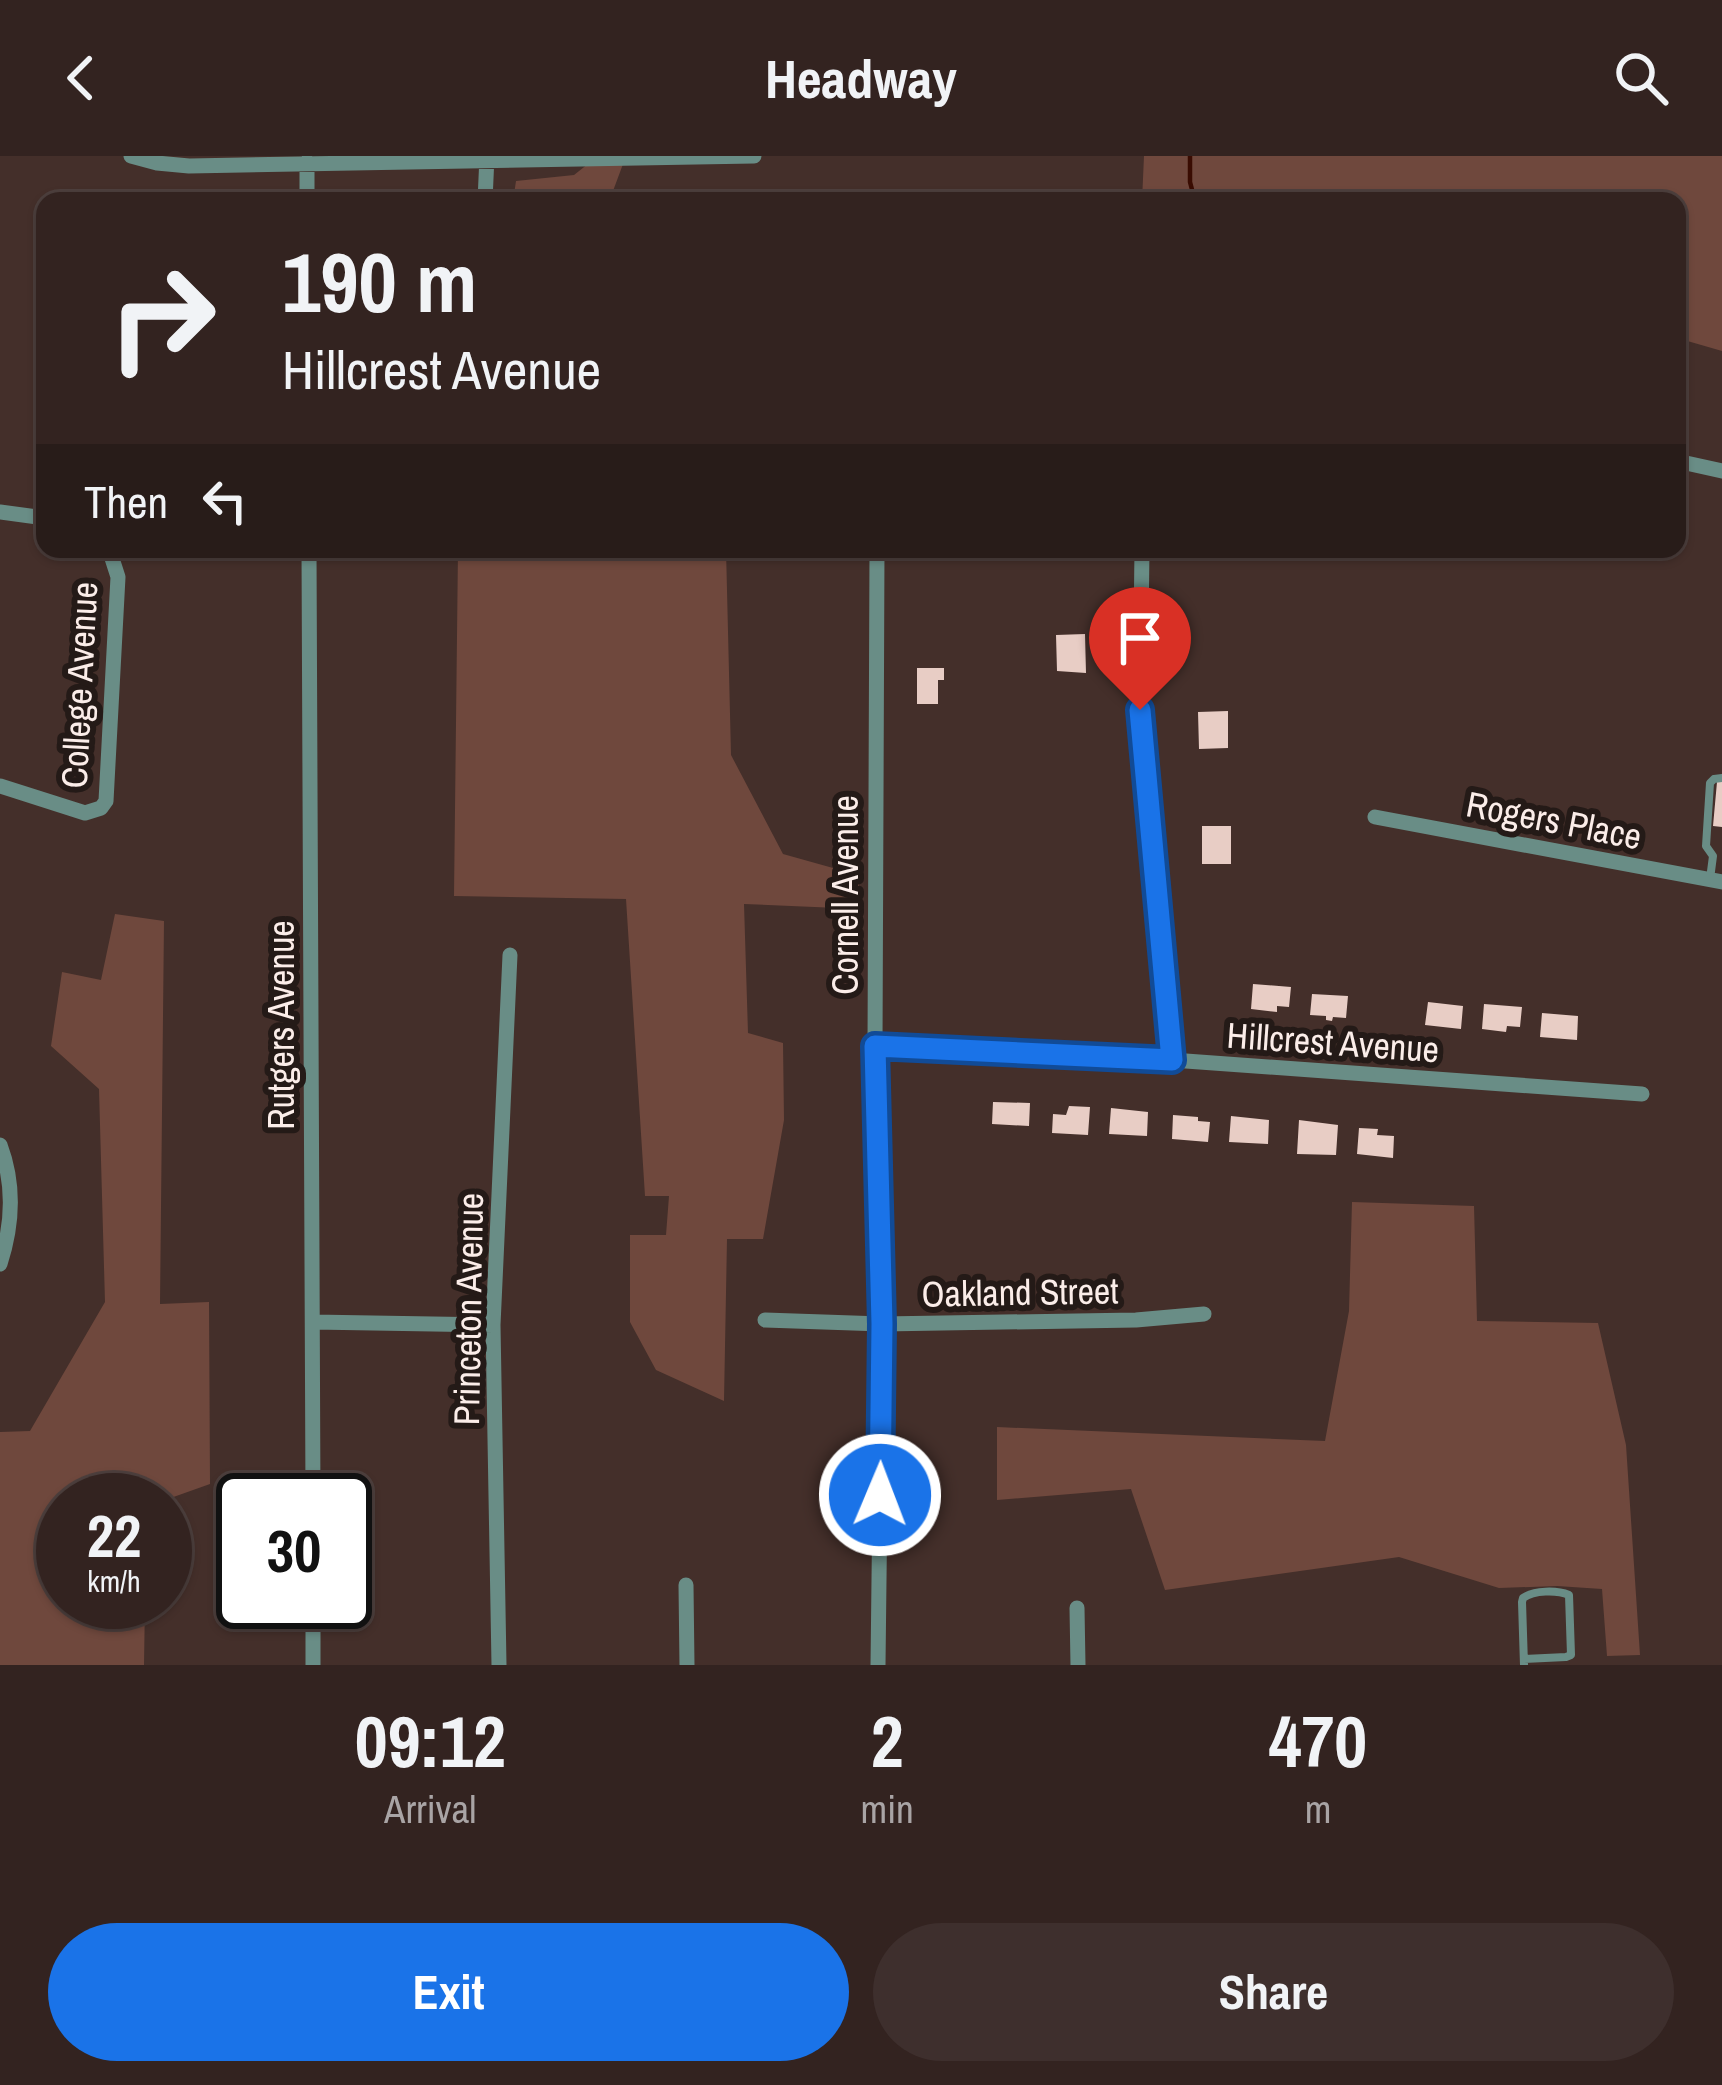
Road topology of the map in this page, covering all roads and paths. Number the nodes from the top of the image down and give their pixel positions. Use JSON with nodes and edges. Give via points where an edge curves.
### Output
{"nodes":[{"id":1,"x":131,"y":156,"type":"edge"},
{"id":2,"x":754,"y":156,"type":"edge"},
{"id":3,"x":487,"y":159,"type":"edge"},
{"id":4,"x":307,"y":162,"type":"junction"},
{"id":5,"x":307,"y":192,"type":"edge"},
{"id":6,"x":485,"y":192,"type":"edge"},
{"id":7,"x":1686,"y":463,"type":"edge"},
{"id":8,"x":1722,"y":471,"type":"edge"},
{"id":9,"x":0,"y":512,"type":"edge"},
{"id":10,"x":36,"y":517,"type":"edge"},
{"id":11,"x":112,"y":558,"type":"edge"},
{"id":12,"x":309,"y":558,"type":"edge"},
{"id":13,"x":876,"y":558,"type":"edge"},
{"id":14,"x":1142,"y":558,"type":"edge"},
{"id":15,"x":1722,"y":778,"type":"edge"},
{"id":16,"x":0,"y":786,"type":"edge"},
{"id":17,"x":1375,"y":817,"type":"dead end"},
{"id":18,"x":1706,"y":846,"type":"junction"},
{"id":19,"x":1722,"y":848,"type":"edge"},
{"id":20,"x":1716,"y":881,"type":"edge"},
{"id":21,"x":510,"y":955,"type":"dead end"},
{"id":22,"x":875,"y":1046,"type":"junction"},
{"id":23,"x":1172,"y":1060,"type":"junction"},
{"id":24,"x":1642,"y":1094,"type":"dead end"},
{"id":25,"x":0,"y":1145,"type":"edge"},
{"id":26,"x":0,"y":1264,"type":"edge"},
{"id":27,"x":1204,"y":1314,"type":"dead end"},
{"id":28,"x":765,"y":1320,"type":"dead end"},
{"id":29,"x":313,"y":1322,"type":"junction"},
{"id":30,"x":882,"y":1324,"type":"junction"},
{"id":31,"x":493,"y":1325,"type":"junction"},
{"id":32,"x":313,"y":1473,"type":"edge"},
{"id":33,"x":686,"y":1586,"type":"dead end"},
{"id":34,"x":1077,"y":1608,"type":"dead end"},
{"id":35,"x":313,"y":1629,"type":"edge"},
{"id":36,"x":1524,"y":1662,"type":"edge"},
{"id":37,"x":313,"y":1665,"type":"edge"},
{"id":38,"x":499,"y":1665,"type":"edge"},
{"id":39,"x":687,"y":1665,"type":"edge"},
{"id":40,"x":878,"y":1665,"type":"edge"},
{"id":41,"x":1078,"y":1665,"type":"edge"}],
"edges":[{"from":1,"to":4,"type":"street","via":[[173,165]]},
{"from":2,"to":3,"type":"street"},
{"from":3,"to":4,"type":"street"},
{"from":3,"to":6,"type":"street"},
{"from":4,"to":5,"type":"street"},
{"from":7,"to":8,"type":"street"},
{"from":9,"to":10,"type":"street"},
{"from":11,"to":16,"type":"street","name":"College Avenue","via":[[118,577],[101,808],[85,813]]},
{"from":12,"to":29,"type":"street","name":"Rutgers Avenue"},
{"from":13,"to":22,"type":"street","name":"Cornell Avenue"},
{"from":14,"to":23,"type":"street","via":[[1140,710]]},
{"from":15,"to":18,"type":"lane","via":[[1710,783]]},
{"from":17,"to":20,"type":"street","name":"Rogers Place"},
{"from":18,"to":19,"type":"lane"},
{"from":18,"to":20,"type":"lane"},
{"from":21,"to":31,"type":"street","name":"Princeton Avenue"},
{"from":22,"to":23,"type":"street","name":"Hillcrest Avenue"},
{"from":22,"to":30,"type":"street","name":"Cornell Avenue"},
{"from":23,"to":24,"type":"street","name":"Hillcrest Avenue"},
{"from":25,"to":26,"type":"street","via":[[11,1193]]},
{"from":27,"to":30,"type":"street","name":"Oakland Street"},
{"from":28,"to":30,"type":"street","name":"Oakland Street"},
{"from":29,"to":31,"type":"street"},
{"from":29,"to":32,"type":"street","name":"Rutgers Avenue"},
{"from":30,"to":40,"type":"street","name":"Cornell Avenue"},
{"from":31,"to":38,"type":"street","name":"Princeton Avenue"},
{"from":33,"to":39,"type":"street"},
{"from":34,"to":41,"type":"street"},
{"from":35,"to":37,"type":"street"},
{"from":36,"to":36,"type":"lane","via":[[1523,1598],[1569,1595],[1571,1655]]}]}
